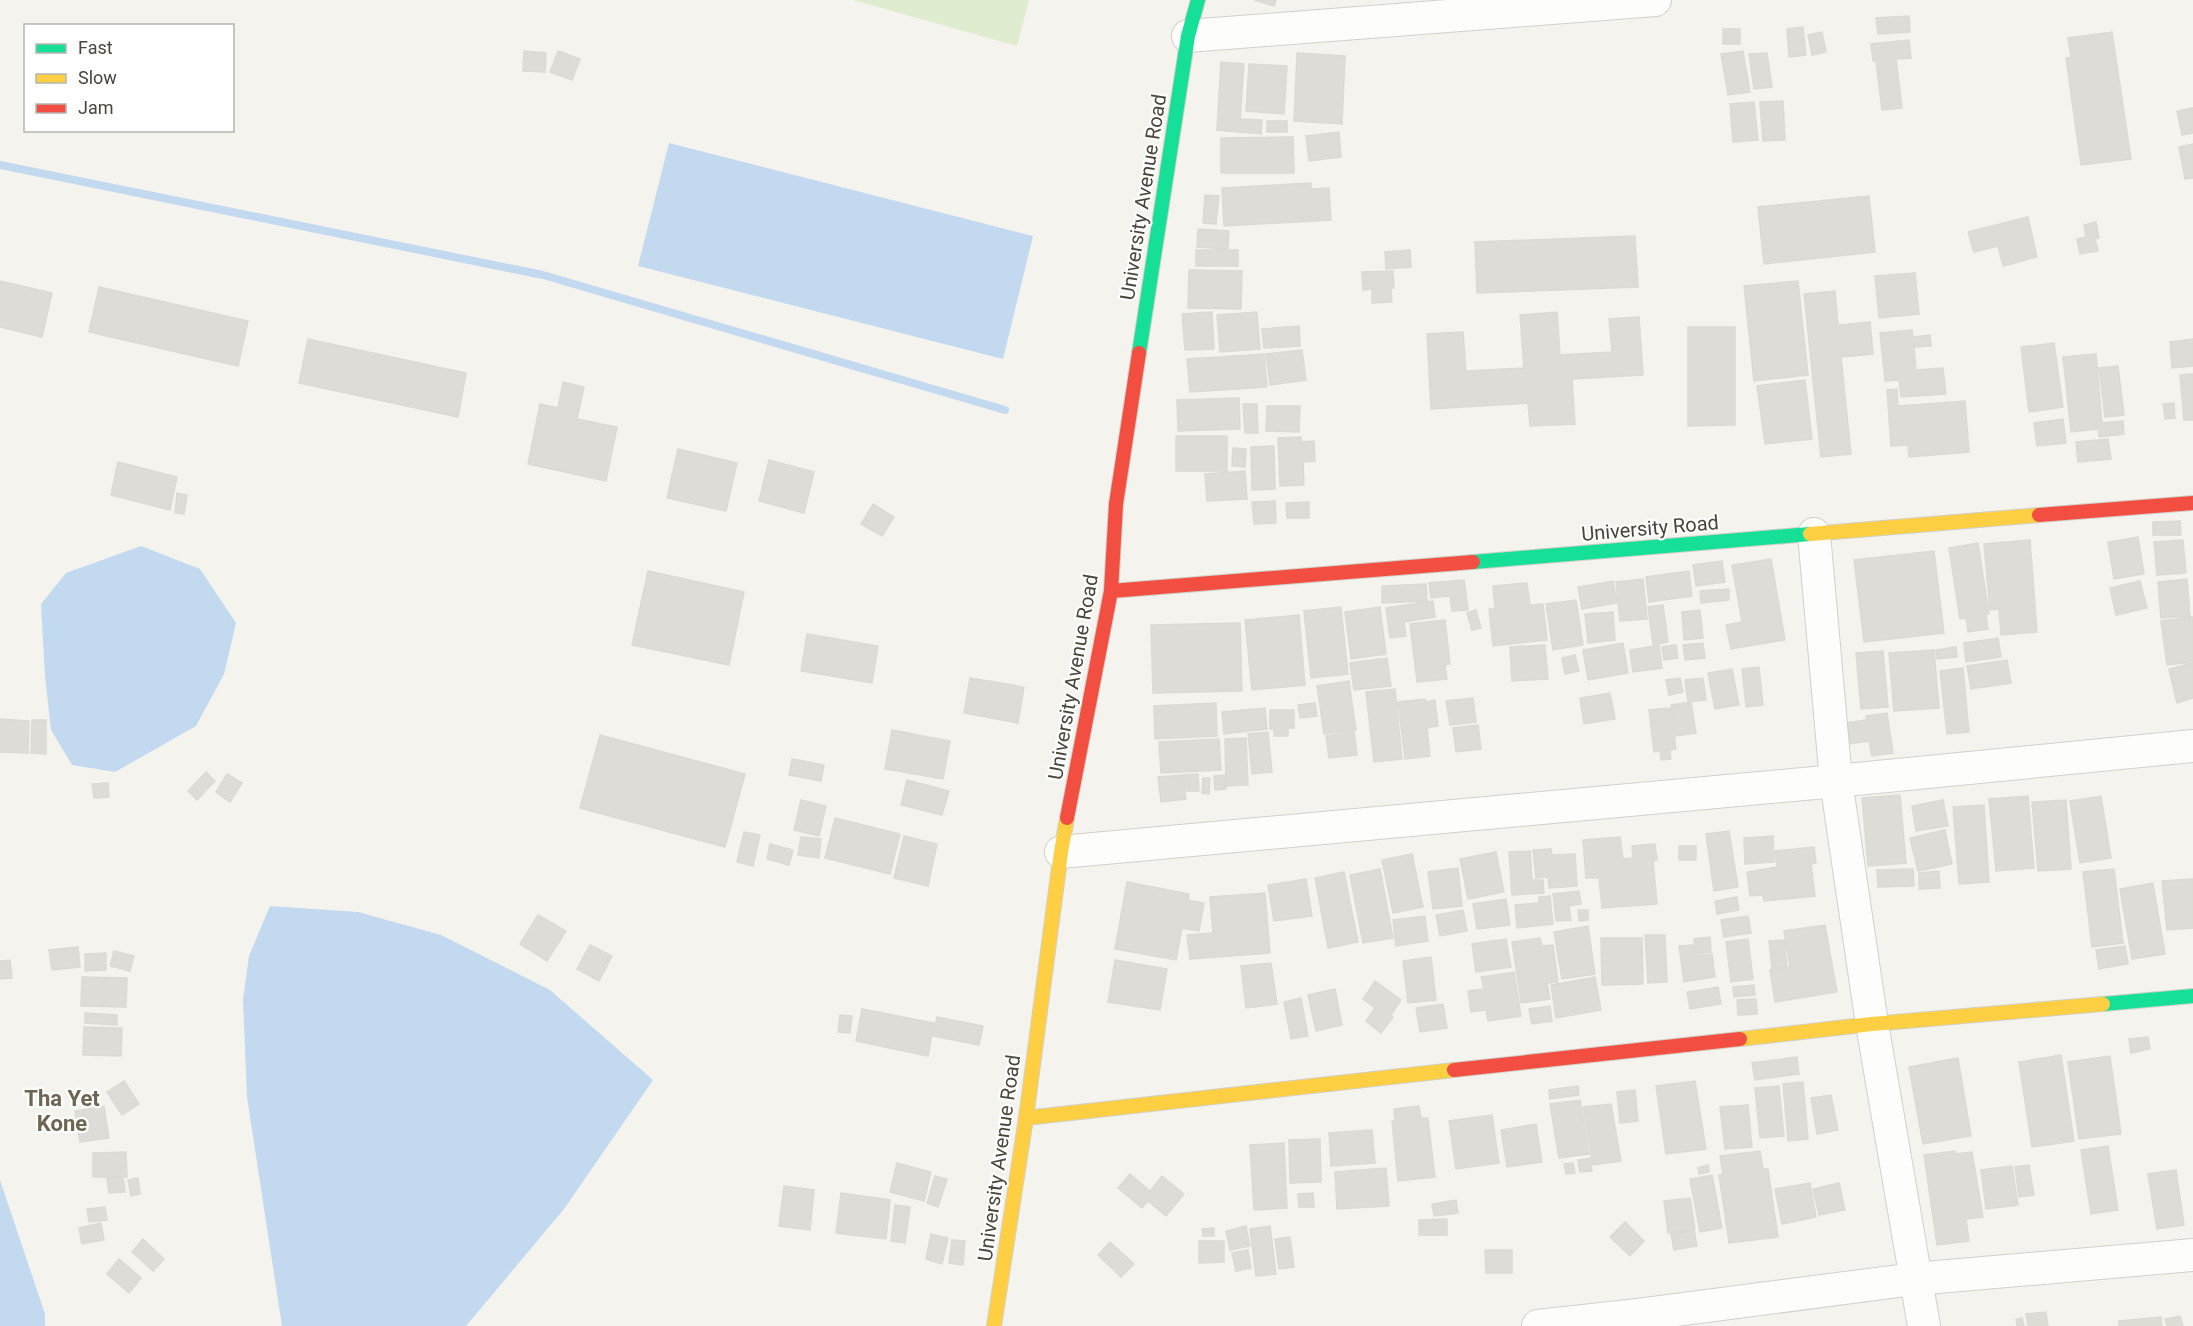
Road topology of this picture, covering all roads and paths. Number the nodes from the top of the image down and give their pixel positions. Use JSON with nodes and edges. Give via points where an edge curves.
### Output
{"nodes":[{"id":1,"x":1198,"y":0,"type":"edge"},
{"id":2,"x":1655,"y":0,"type":"edge"},
{"id":3,"x":1188,"y":36,"type":"junction"},
{"id":4,"x":2193,"y":503,"type":"edge"},
{"id":5,"x":1814,"y":534,"type":"junction"},
{"id":6,"x":1111,"y":591,"type":"junction"},
{"id":7,"x":2193,"y":746,"type":"edge"},
{"id":8,"x":1836,"y":781,"type":"junction"},
{"id":9,"x":1061,"y":852,"type":"junction"},
{"id":10,"x":2193,"y":996,"type":"edge"},
{"id":11,"x":1872,"y":1024,"type":"junction"},
{"id":12,"x":1026,"y":1118,"type":"junction"},
{"id":13,"x":2193,"y":1255,"type":"edge"},
{"id":14,"x":1914,"y":1279,"type":"junction"},
{"id":15,"x":994,"y":1326,"type":"edge"},
{"id":16,"x":1538,"y":1326,"type":"edge"},
{"id":17,"x":1924,"y":1326,"type":"edge"}],
"edges":[{"from":1,"to":3,"type":"street","name":"University Avenue Road"},
{"from":2,"to":3,"type":"street"},
{"from":3,"to":6,"type":"street","name":"University Avenue Road","via":[[1116,504]]},
{"from":4,"to":5,"type":"street","name":"University Road"},
{"from":5,"to":6,"type":"street","name":"University Road"},
{"from":5,"to":8,"type":"street"},
{"from":6,"to":9,"type":"street","name":"University Avenue Road"},
{"from":7,"to":8,"type":"street"},
{"from":8,"to":9,"type":"street"},
{"from":8,"to":11,"type":"street"},
{"from":9,"to":12,"type":"street","name":"University Avenue Road"},
{"from":10,"to":11,"type":"street"},
{"from":11,"to":12,"type":"street"},
{"from":11,"to":14,"type":"street"},
{"from":12,"to":15,"type":"street","name":"University Avenue Road"},
{"from":13,"to":14,"type":"street"},
{"from":14,"to":16,"type":"street"},
{"from":14,"to":17,"type":"street"}]}
